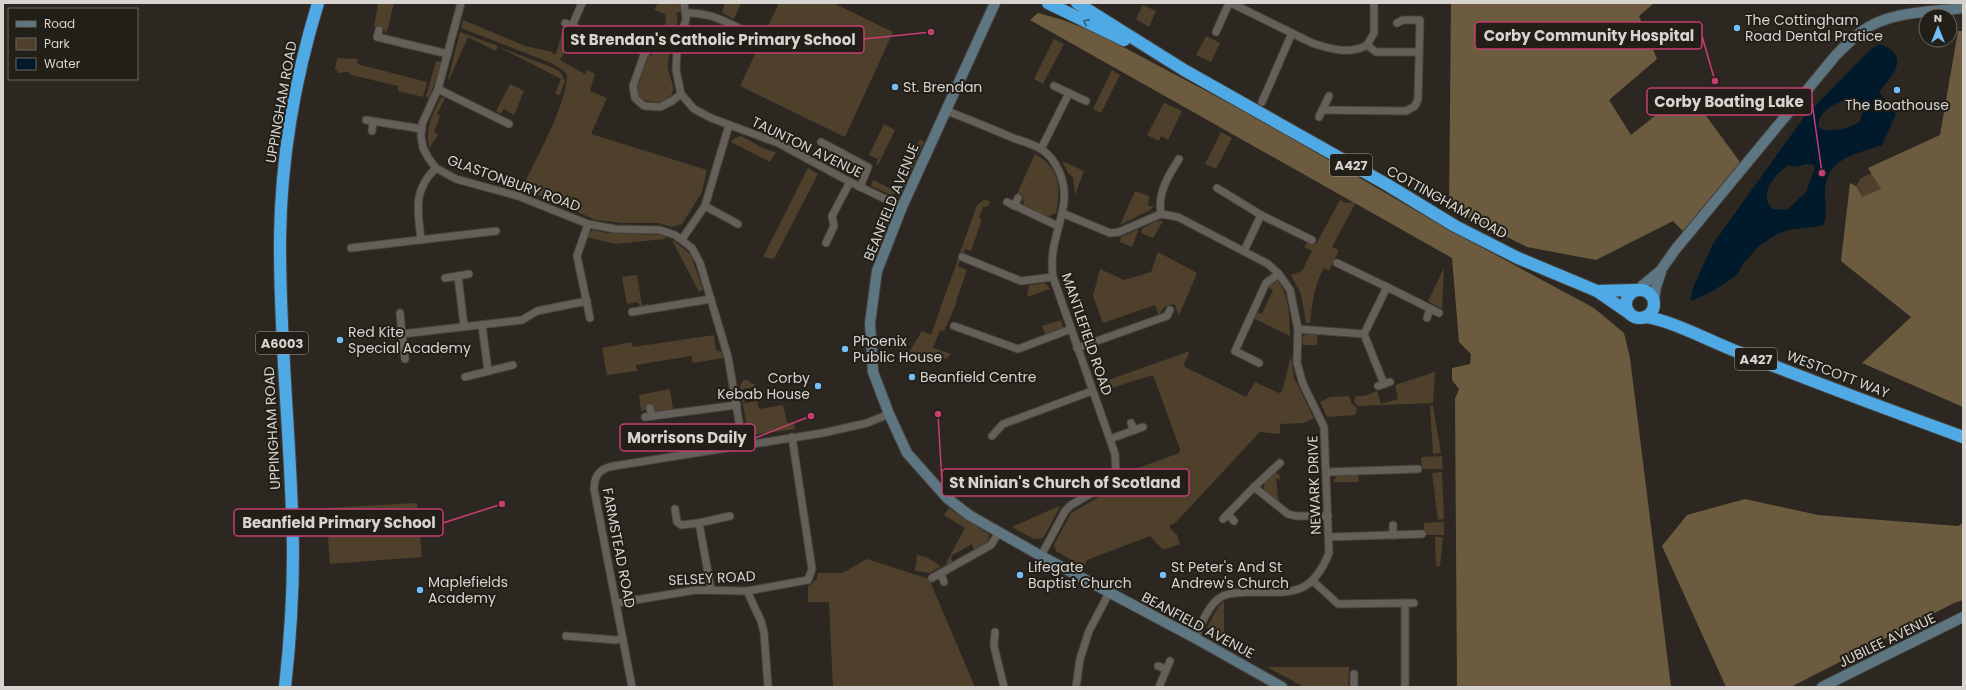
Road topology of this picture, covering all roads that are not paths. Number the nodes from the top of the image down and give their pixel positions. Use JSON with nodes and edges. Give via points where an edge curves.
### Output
{"nodes":[{"id":1,"x":318,"y":3,"type":"edge"},
{"id":2,"x":461,"y":3,"type":"edge"},
{"id":3,"x":582,"y":3,"type":"edge"},
{"id":4,"x":684,"y":3,"type":"edge"},
{"id":5,"x":995,"y":3,"type":"edge"},
{"id":6,"x":1048,"y":3,"type":"edge"},
{"id":7,"x":1077,"y":3,"type":"edge"},
{"id":8,"x":1230,"y":3,"type":"edge"},
{"id":9,"x":1374,"y":3,"type":"edge"},
{"id":10,"x":1963,"y":8,"type":"edge"},
{"id":11,"x":686,"y":13,"type":"junction"},
{"id":12,"x":1397,"y":23,"type":"dead end"},
{"id":13,"x":572,"y":26,"type":"dead end"},
{"id":14,"x":379,"y":30,"type":"dead end"},
{"id":15,"x":1216,"y":32,"type":"dead end"},
{"id":16,"x":1292,"y":33,"type":"junction"},
{"id":17,"x":755,"y":36,"type":"dead end"},
{"id":18,"x":1367,"y":45,"type":"junction"},
{"id":19,"x":648,"y":50,"type":"dead end"},
{"id":20,"x":1419,"y":52,"type":"junction"},
{"id":21,"x":448,"y":54,"type":"junction"},
{"id":22,"x":1184,"y":70,"type":"junction"},
{"id":23,"x":1054,"y":86,"type":"dead end"},
{"id":24,"x":438,"y":89,"type":"junction"},
{"id":25,"x":1069,"y":93,"type":"junction"},
{"id":26,"x":681,"y":94,"type":"junction"},
{"id":27,"x":1329,"y":96,"type":"dead end"},
{"id":28,"x":1086,"y":101,"type":"dead end"},
{"id":29,"x":1262,"y":102,"type":"dead end"},
{"id":30,"x":945,"y":110,"type":"junction"},
{"id":31,"x":1323,"y":110,"type":"junction"},
{"id":32,"x":1319,"y":117,"type":"dead end"},
{"id":33,"x":509,"y":124,"type":"dead end"},
{"id":34,"x":729,"y":125,"type":"junction"},
{"id":35,"x":422,"y":129,"type":"junction"},
{"id":36,"x":372,"y":131,"type":"dead end"},
{"id":37,"x":821,"y":142,"type":"dead end"},
{"id":38,"x":1041,"y":149,"type":"junction"},
{"id":39,"x":1179,"y":159,"type":"dead end"},
{"id":40,"x":436,"y":168,"type":"junction"},
{"id":41,"x":850,"y":182,"type":"junction"},
{"id":42,"x":860,"y":187,"type":"junction"},
{"id":43,"x":1216,"y":188,"type":"dead end"},
{"id":44,"x":1018,"y":198,"type":"dead end"},
{"id":45,"x":1007,"y":202,"type":"dead end"},
{"id":46,"x":705,"y":206,"type":"junction"},
{"id":47,"x":1014,"y":206,"type":"junction"},
{"id":48,"x":902,"y":207,"type":"junction"},
{"id":49,"x":1062,"y":213,"type":"junction"},
{"id":50,"x":1161,"y":214,"type":"junction"},
{"id":51,"x":1261,"y":215,"type":"junction"},
{"id":52,"x":588,"y":224,"type":"junction"},
{"id":53,"x":738,"y":224,"type":"dead end"},
{"id":54,"x":1058,"y":226,"type":"junction"},
{"id":55,"x":492,"y":230,"type":"dead end"},
{"id":56,"x":682,"y":239,"type":"junction"},
{"id":57,"x":356,"y":240,"type":"dead end"},
{"id":58,"x":422,"y":240,"type":"junction"},
{"id":59,"x":1306,"y":240,"type":"dead end"},
{"id":60,"x":826,"y":242,"type":"dead end"},
{"id":61,"x":1244,"y":251,"type":"junction"},
{"id":62,"x":962,"y":257,"type":"dead end"},
{"id":63,"x":1337,"y":263,"type":"dead end"},
{"id":64,"x":1661,"y":270,"type":"junction"},
{"id":65,"x":469,"y":274,"type":"dead end"},
{"id":66,"x":1279,"y":274,"type":"junction"},
{"id":67,"x":458,"y":276,"type":"junction"},
{"id":68,"x":1053,"y":277,"type":"junction"},
{"id":69,"x":445,"y":278,"type":"dead end"},
{"id":70,"x":1387,"y":287,"type":"junction"},
{"id":71,"x":1636,"y":290,"type":"junction"},
{"id":72,"x":1597,"y":291,"type":"junction"},
{"id":73,"x":711,"y":299,"type":"junction"},
{"id":74,"x":1655,"y":300,"type":"junction"},
{"id":75,"x":588,"y":301,"type":"junction"},
{"id":76,"x":1430,"y":309,"type":"junction"},
{"id":77,"x":1170,"y":310,"type":"dead end"},
{"id":78,"x":632,"y":312,"type":"dead end"},
{"id":79,"x":400,"y":313,"type":"dead end"},
{"id":80,"x":1439,"y":313,"type":"dead end"},
{"id":81,"x":1629,"y":313,"type":"junction"},
{"id":82,"x":1645,"y":317,"type":"junction"},
{"id":83,"x":590,"y":318,"type":"dead end"},
{"id":84,"x":1427,"y":318,"type":"dead end"},
{"id":85,"x":482,"y":325,"type":"junction"},
{"id":86,"x":464,"y":326,"type":"junction"},
{"id":87,"x":954,"y":326,"type":"dead end"},
{"id":88,"x":1681,"y":328,"type":"junction"},
{"id":89,"x":1071,"y":329,"type":"junction"},
{"id":90,"x":1298,"y":329,"type":"junction"},
{"id":91,"x":402,"y":334,"type":"junction"},
{"id":92,"x":1364,"y":334,"type":"junction"},
{"id":93,"x":1077,"y":348,"type":"junction"},
{"id":94,"x":405,"y":359,"type":"dead end"},
{"id":95,"x":1259,"y":363,"type":"dead end"},
{"id":96,"x":513,"y":365,"type":"dead end"},
{"id":97,"x":488,"y":370,"type":"junction"},
{"id":98,"x":465,"y":377,"type":"dead end"},
{"id":99,"x":1384,"y":384,"type":"dead end"},
{"id":100,"x":1092,"y":390,"type":"junction"},
{"id":101,"x":737,"y":405,"type":"junction"},
{"id":102,"x":650,"y":408,"type":"dead end"},
{"id":103,"x":889,"y":414,"type":"junction"},
{"id":104,"x":1131,"y":423,"type":"dead end"},
{"id":105,"x":1143,"y":427,"type":"dead end"},
{"id":106,"x":1134,"y":430,"type":"junction"},
{"id":107,"x":992,"y":436,"type":"dead end"},
{"id":108,"x":792,"y":437,"type":"junction"},
{"id":109,"x":1963,"y":437,"type":"edge"},
{"id":110,"x":1110,"y":439,"type":"junction"},
{"id":111,"x":744,"y":445,"type":"junction"},
{"id":112,"x":1280,"y":463,"type":"dead end"},
{"id":113,"x":1418,"y":469,"type":"dead end"},
{"id":114,"x":1327,"y":472,"type":"junction"},
{"id":115,"x":1254,"y":487,"type":"junction"},
{"id":116,"x":675,"y":510,"type":"dead end"},
{"id":117,"x":730,"y":516,"type":"dead end"},
{"id":118,"x":1328,"y":516,"type":"junction"},
{"id":119,"x":1234,"y":521,"type":"dead end"},
{"id":120,"x":699,"y":523,"type":"junction"},
{"id":121,"x":1393,"y":525,"type":"dead end"},
{"id":122,"x":999,"y":532,"type":"junction"},
{"id":123,"x":1422,"y":534,"type":"dead end"},
{"id":124,"x":1393,"y":535,"type":"junction"},
{"id":125,"x":1329,"y":537,"type":"junction"},
{"id":126,"x":1041,"y":556,"type":"junction"},
{"id":127,"x":941,"y":574,"type":"junction"},
{"id":128,"x":932,"y":578,"type":"dead end"},
{"id":129,"x":1314,"y":581,"type":"junction"},
{"id":130,"x":944,"y":582,"type":"dead end"},
{"id":131,"x":711,"y":589,"type":"junction"},
{"id":132,"x":747,"y":591,"type":"junction"},
{"id":133,"x":1109,"y":593,"type":"junction"},
{"id":134,"x":617,"y":603,"type":"junction"},
{"id":135,"x":1405,"y":603,"type":"junction"},
{"id":136,"x":1414,"y":603,"type":"dead end"},
{"id":137,"x":1963,"y":617,"type":"edge"},
{"id":138,"x":995,"y":632,"type":"dead end"},
{"id":139,"x":566,"y":636,"type":"dead end"},
{"id":140,"x":623,"y":638,"type":"junction"},
{"id":141,"x":1195,"y":638,"type":"junction"},
{"id":142,"x":1170,"y":661,"type":"dead end"},
{"id":143,"x":1158,"y":666,"type":"dead end"},
{"id":144,"x":1166,"y":669,"type":"junction"},
{"id":145,"x":1354,"y":674,"type":"dead end"},
{"id":146,"x":285,"y":687,"type":"edge"},
{"id":147,"x":632,"y":687,"type":"edge"},
{"id":148,"x":768,"y":687,"type":"edge"},
{"id":149,"x":1004,"y":687,"type":"edge"},
{"id":150,"x":1076,"y":687,"type":"edge"},
{"id":151,"x":1159,"y":687,"type":"edge"},
{"id":152,"x":1282,"y":687,"type":"edge"},
{"id":153,"x":1354,"y":687,"type":"edge"},
{"id":154,"x":1405,"y":687,"type":"edge"},
{"id":155,"x":1822,"y":687,"type":"edge"}],
"edges":[{"from":1,"to":146,"type":"highway","name":"UPPINGHAM ROAD","number":"A6003","via":[[302,60],[291,121],[280,230],[280,301],[293,552],[290,642]]},
{"from":2,"to":21,"type":"street","name":"GLASTONBURY ROAD"},
{"from":3,"to":13,"type":"street"},
{"from":4,"to":11,"type":"street","name":"TAUNTON AVENUE"},
{"from":5,"to":30,"type":"street","name":"BEANFIELD AVENUE"},
{"from":22,"to":6,"type":"highway","name":"COTTINGHAM ROAD","number":"A427","one_way":true},
{"from":7,"to":22,"type":"highway","name":"COTTINGHAM ROAD","number":"A427"},
{"from":8,"to":15,"type":"street"},
{"from":8,"to":16,"type":"street"},
{"from":9,"to":18,"type":"street","via":[[1374,33]]},
{"from":10,"to":64,"type":"street","via":[[1901,16],[1881,21],[1862,31],[1836,55]]},
{"from":11,"to":17,"type":"street","via":[[702,13],[719,18]]},
{"from":11,"to":26,"type":"street","name":"TAUNTON AVENUE","via":[[676,59]]},
{"from":12,"to":20,"type":"street","via":[[1403,20],[1420,20]]},
{"from":14,"to":21,"type":"street","via":[[377,36]]},
{"from":16,"to":18,"type":"street","via":[[1312,43],[1336,49],[1358,49]]},
{"from":16,"to":29,"type":"street"},
{"from":18,"to":20,"type":"street","via":[[1376,52]]},
{"from":19,"to":26,"type":"street","via":[[633,86],[635,98],[644,106],[652,107],[668,104]]},
{"from":20,"to":31,"type":"street","via":[[1418,101],[1411,110]]},
{"from":21,"to":24,"type":"street","name":"GLASTONBURY ROAD"},
{"from":22,"to":72,"type":"highway","name":"COTTINGHAM ROAD","number":"A427","via":[[1455,226],[1518,258]]},
{"from":23,"to":25,"type":"street"},
{"from":24,"to":33,"type":"street"},
{"from":24,"to":35,"type":"street","name":"GLASTONBURY ROAD"},
{"from":25,"to":28,"type":"street"},
{"from":25,"to":38,"type":"street"},
{"from":26,"to":34,"type":"street","name":"TAUNTON AVENUE","via":[[694,109]]},
{"from":27,"to":31,"type":"street"},
{"from":30,"to":38,"type":"street","name":"MANTLEFIELD ROAD"},
{"from":30,"to":48,"type":"street","name":"BEANFIELD AVENUE"},
{"from":31,"to":32,"type":"street"},
{"from":34,"to":41,"type":"street","name":"TAUNTON AVENUE","via":[[778,143]]},
{"from":34,"to":46,"type":"street"},
{"from":35,"to":36,"type":"street","via":[[370,121]]},
{"from":35,"to":40,"type":"street","name":"GLASTONBURY ROAD","via":[[423,148]]},
{"from":37,"to":42,"type":"street","via":[[868,167]]},
{"from":38,"to":49,"type":"street","name":"MANTLEFIELD ROAD","via":[[1055,162],[1063,179]]},
{"from":39,"to":50,"type":"street","via":[[1160,195],[1158,204]]},
{"from":40,"to":52,"type":"street","name":"GLASTONBURY ROAD","via":[[456,179],[518,196]]},
{"from":40,"to":58,"type":"street","via":[[425,179],[419,195]]},
{"from":41,"to":42,"type":"street","name":"TAUNTON AVENUE"},
{"from":41,"to":60,"type":"street","via":[[832,216],[834,226]]},
{"from":42,"to":48,"type":"street","name":"TAUNTON AVENUE"},
{"from":43,"to":51,"type":"street"},
{"from":44,"to":47,"type":"street"},
{"from":45,"to":47,"type":"street"},
{"from":46,"to":53,"type":"street"},
{"from":46,"to":56,"type":"street"},
{"from":47,"to":54,"type":"street"},
{"from":48,"to":103,"type":"street","name":"BEANFIELD AVENUE","via":[[878,271],[871,312],[873,372]]},
{"from":49,"to":50,"type":"street","via":[[1110,233],[1119,232]]},
{"from":49,"to":54,"type":"street","name":"MANTLEFIELD ROAD"},
{"from":50,"to":61,"type":"street","name":"NEWARK DRIVE","via":[[1178,217]]},
{"from":51,"to":59,"type":"street"},
{"from":51,"to":61,"type":"street"},
{"from":52,"to":56,"type":"street","name":"GLASTONBURY ROAD","via":[[615,229],[660,230]]},
{"from":52,"to":75,"type":"street","via":[[577,256]]},
{"from":54,"to":68,"type":"street","name":"MANTLEFIELD ROAD","via":[[1051,261]]},
{"from":55,"to":58,"type":"street"},
{"from":56,"to":73,"type":"street","name":"GLASTONBURY ROAD","via":[[697,254]]},
{"from":57,"to":58,"type":"street","via":[[354,248]]},
{"from":61,"to":66,"type":"street","name":"NEWARK DRIVE","via":[[1268,264]]},
{"from":62,"to":68,"type":"street","via":[[1021,281]]},
{"from":63,"to":70,"type":"street"},
{"from":64,"to":71,"type":"street"},
{"from":64,"to":74,"type":"street"},
{"from":65,"to":67,"type":"street"},
{"from":66,"to":90,"type":"street","name":"NEWARK DRIVE","via":[[1290,290]]},
{"from":66,"to":95,"type":"street","via":[[1266,283],[1235,351]]},
{"from":67,"to":69,"type":"street"},
{"from":67,"to":86,"type":"street"},
{"from":68,"to":89,"type":"street","name":"MANTLEFIELD ROAD"},
{"from":70,"to":76,"type":"street"},
{"from":70,"to":92,"type":"street"},
{"from":71,"to":72,"type":"highway","name":"COTTINGHAM ROAD","number":"A427"},
{"from":71,"to":74,"type":"highway","number":"A427","via":[[1645,290]]},
{"from":71,"to":81,"type":"highway","via":[[1626,300]]},
{"from":72,"to":81,"type":"highway","name":"COTTINGHAM ROAD","number":"A427"},
{"from":73,"to":78,"type":"street"},
{"from":73,"to":101,"type":"street","name":"GLASTONBURY ROAD","via":[[728,357]]},
{"from":74,"to":82,"type":"highway","via":[[1652,313]]},
{"from":74,"to":88,"type":"highway","name":"WESTCOTT WAY","number":"A427","via":[[1663,312]]},
{"from":75,"to":83,"type":"street"},
{"from":75,"to":85,"type":"street","via":[[537,311],[522,320]]},
{"from":76,"to":80,"type":"street"},
{"from":76,"to":84,"type":"street"},
{"from":77,"to":93,"type":"street","via":[[1167,316]]},
{"from":79,"to":91,"type":"street"},
{"from":81,"to":82,"type":"highway","number":"A427","via":[[1637,318]]},
{"from":82,"to":88,"type":"highway","name":"WESTCOTT WAY","number":"A427"},
{"from":85,"to":86,"type":"street"},
{"from":85,"to":97,"type":"street"},
{"from":86,"to":91,"type":"street"},
{"from":87,"to":89,"type":"street","via":[[1018,349]]},
{"from":88,"to":109,"type":"highway","name":"WESTCOTT WAY","number":"A427","via":[[1825,386]]},
{"from":89,"to":93,"type":"street","name":"MANTLEFIELD ROAD"},
{"from":90,"to":92,"type":"street"},
{"from":90,"to":114,"type":"street","name":"NEWARK DRIVE","via":[[1297,363],[1303,384],[1324,427]]},
{"from":91,"to":94,"type":"street"},
{"from":92,"to":99,"type":"street"},
{"from":93,"to":100,"type":"street","name":"MANTLEFIELD ROAD"},
{"from":96,"to":97,"type":"street"},
{"from":97,"to":98,"type":"street"},
{"from":100,"to":107,"type":"street","via":[[1003,424]]},
{"from":100,"to":110,"type":"street","name":"MANTLEFIELD ROAD"},
{"from":101,"to":102,"type":"street","via":[[649,417]]},
{"from":101,"to":111,"type":"street","name":"GLASTONBURY ROAD"},
{"from":103,"to":108,"type":"street","name":"FARMSTEAD ROAD","via":[[844,429]]},
{"from":103,"to":122,"type":"street","name":"BEANFIELD AVENUE","via":[[907,453],[947,498],[972,517]]},
{"from":104,"to":106,"type":"street"},
{"from":105,"to":106,"type":"street"},
{"from":106,"to":110,"type":"street"},
{"from":108,"to":111,"type":"street","name":"FARMSTEAD ROAD"},
{"from":108,"to":132,"type":"street","name":"SELSEY ROAD","via":[[812,569],[808,580]]},
{"from":110,"to":126,"type":"street","name":"MANTLEFIELD ROAD","via":[[1116,454],[1116,474],[1111,482],[1071,505]]},
{"from":111,"to":134,"type":"street","name":"FARMSTEAD ROAD","via":[[610,466],[597,473],[594,491]]},
{"from":112,"to":115,"type":"street"},
{"from":113,"to":114,"type":"street"},
{"from":114,"to":118,"type":"street","name":"NEWARK DRIVE"},
{"from":115,"to":118,"type":"street","via":[[1288,514]]},
{"from":115,"to":119,"type":"street","via":[[1225,517]]},
{"from":116,"to":120,"type":"street","via":[[677,522],[681,525]]},
{"from":117,"to":120,"type":"street"},
{"from":118,"to":125,"type":"street","name":"NEWARK DRIVE"},
{"from":120,"to":131,"type":"street"},
{"from":121,"to":124,"type":"street"},
{"from":122,"to":126,"type":"street","name":"BEANFIELD AVENUE"},
{"from":122,"to":127,"type":"street","via":[[991,545]]},
{"from":123,"to":124,"type":"street"},
{"from":124,"to":125,"type":"street"},
{"from":125,"to":129,"type":"street","name":"NEWARK DRIVE","via":[[1329,553]]},
{"from":126,"to":133,"type":"street","name":"BEANFIELD AVENUE"},
{"from":127,"to":128,"type":"street"},
{"from":127,"to":130,"type":"street"},
{"from":129,"to":135,"type":"street","via":[[1338,604]]},
{"from":129,"to":141,"type":"street","via":[[1291,592],[1225,595],[1214,604]]},
{"from":131,"to":132,"type":"street","name":"SELSEY ROAD"},
{"from":131,"to":134,"type":"street","name":"SELSEY ROAD"},
{"from":132,"to":148,"type":"street","via":[[762,621]]},
{"from":133,"to":141,"type":"street","name":"BEANFIELD AVENUE"},
{"from":133,"to":150,"type":"street","via":[[1087,638],[1080,659]]},
{"from":134,"to":140,"type":"street","name":"FARMSTEAD ROAD"},
{"from":135,"to":136,"type":"street"},
{"from":135,"to":154,"type":"street"},
{"from":137,"to":155,"type":"street","name":"JUBILEE AVENUE"},
{"from":138,"to":149,"type":"street","via":[[994,646]]},
{"from":139,"to":140,"type":"street","via":[[616,640]]},
{"from":140,"to":147,"type":"street","name":"FARMSTEAD ROAD"},
{"from":141,"to":152,"type":"street","name":"BEANFIELD AVENUE"},
{"from":142,"to":144,"type":"street"},
{"from":143,"to":144,"type":"street"},
{"from":144,"to":151,"type":"street"},
{"from":145,"to":153,"type":"street"}]}
